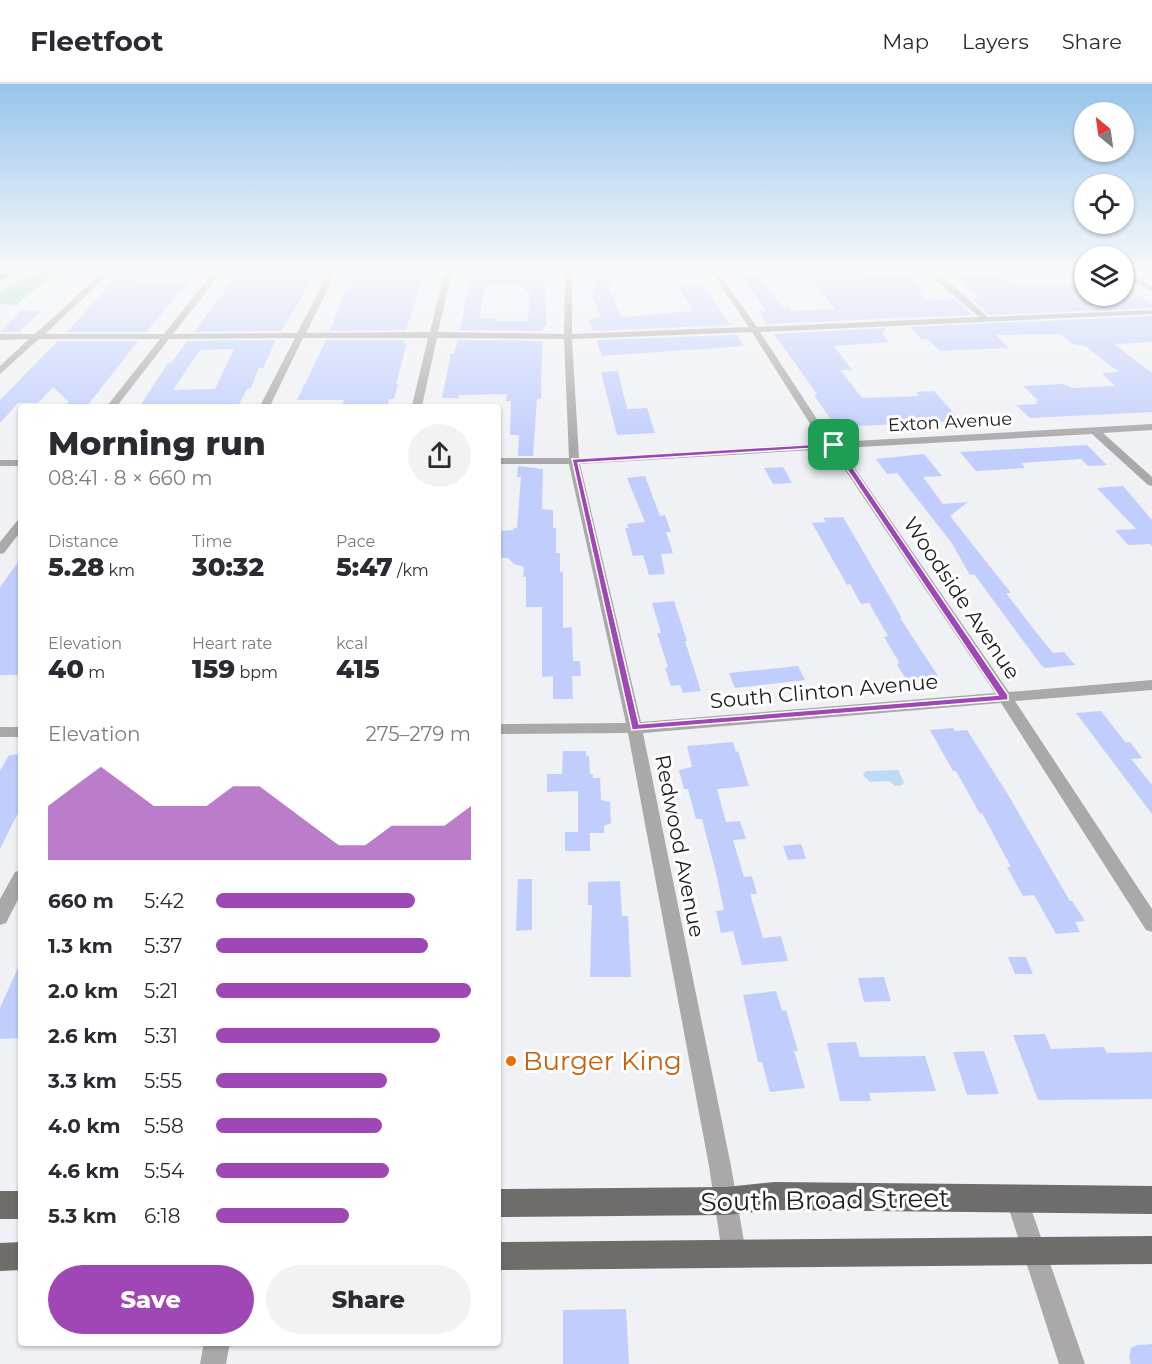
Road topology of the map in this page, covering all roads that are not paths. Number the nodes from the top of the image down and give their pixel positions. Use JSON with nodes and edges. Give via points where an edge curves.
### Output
{"nodes":[{"id":1,"x":43,"y":330,"type":"edge"},
{"id":2,"x":172,"y":330,"type":"edge"},
{"id":3,"x":304,"y":330,"type":"edge"},
{"id":4,"x":436,"y":330,"type":"edge"},
{"id":5,"x":568,"y":330,"type":"edge"},
{"id":6,"x":755,"y":330,"type":"junction"},
{"id":7,"x":761,"y":330,"type":"edge"},
{"id":8,"x":435,"y":335,"type":"junction"},
{"id":9,"x":167,"y":336,"type":"junction"},
{"id":10,"x":301,"y":336,"type":"junction"},
{"id":11,"x":568,"y":336,"type":"junction"},
{"id":12,"x":0,"y":337,"type":"edge"},
{"id":13,"x":35,"y":337,"type":"junction"},
{"id":14,"x":0,"y":371,"type":"edge"},
{"id":15,"x":114,"y":404,"type":"edge"},
{"id":16,"x":267,"y":404,"type":"edge"},
{"id":17,"x":418,"y":404,"type":"edge"},
{"id":18,"x":1152,"y":427,"type":"edge"},
{"id":19,"x":1094,"y":430,"type":"junction"},
{"id":20,"x":834,"y":445,"type":"junction"},
{"id":21,"x":501,"y":461,"type":"edge"},
{"id":22,"x":574,"y":461,"type":"junction"},
{"id":23,"x":0,"y":463,"type":"edge"},
{"id":24,"x":18,"y":463,"type":"edge"},
{"id":25,"x":1152,"y":483,"type":"edge"},
{"id":26,"x":18,"y":527,"type":"edge"},
{"id":27,"x":0,"y":550,"type":"edge"},
{"id":28,"x":1152,"y":686,"type":"edge"},
{"id":29,"x":1005,"y":697,"type":"junction"},
{"id":30,"x":635,"y":728,"type":"junction"},
{"id":31,"x":501,"y":729,"type":"edge"},
{"id":32,"x":0,"y":732,"type":"edge"},
{"id":33,"x":18,"y":732,"type":"edge"},
{"id":34,"x":18,"y":883,"type":"edge"},
{"id":35,"x":0,"y":917,"type":"edge"},
{"id":36,"x":1152,"y":924,"type":"edge"},
{"id":37,"x":1017,"y":1200,"type":"junction"},
{"id":38,"x":1152,"y":1200,"type":"edge"},
{"id":39,"x":726,"y":1201,"type":"junction"},
{"id":40,"x":501,"y":1203,"type":"edge"},
{"id":41,"x":0,"y":1205,"type":"edge"},
{"id":42,"x":18,"y":1205,"type":"edge"},
{"id":43,"x":1152,"y":1250,"type":"edge"},
{"id":44,"x":1034,"y":1251,"type":"junction"},
{"id":45,"x":734,"y":1253,"type":"junction"},
{"id":46,"x":18,"y":1256,"type":"edge"},
{"id":47,"x":501,"y":1256,"type":"edge"},
{"id":48,"x":0,"y":1257,"type":"edge"},
{"id":49,"x":216,"y":1346,"type":"edge"},
{"id":50,"x":213,"y":1364,"type":"edge"},
{"id":51,"x":1072,"y":1364,"type":"edge"}],
"edges":[{"from":1,"to":13,"type":"street"},
{"from":2,"to":9,"type":"street"},
{"from":3,"to":10,"type":"street"},
{"from":4,"to":8,"type":"street"},
{"from":5,"to":11,"type":"street","name":"Redwood Avenue"},
{"from":6,"to":7,"type":"street"},
{"from":6,"to":11,"type":"street"},
{"from":6,"to":20,"type":"street","name":"Woodside Avenue","via":[[824,438]]},
{"from":8,"to":10,"type":"street"},
{"from":8,"to":11,"type":"street"},
{"from":8,"to":17,"type":"street"},
{"from":9,"to":10,"type":"street"},
{"from":9,"to":13,"type":"street"},
{"from":9,"to":15,"type":"street"},
{"from":10,"to":16,"type":"street"},
{"from":11,"to":22,"type":"street","name":"Redwood Avenue"},
{"from":12,"to":13,"type":"street"},
{"from":13,"to":14,"type":"street"},
{"from":18,"to":19,"type":"street","name":"Exton Avenue"},
{"from":19,"to":20,"type":"street","name":"Exton Avenue"},
{"from":19,"to":25,"type":"street"},
{"from":20,"to":22,"type":"street","name":"Exton Avenue"},
{"from":20,"to":29,"type":"street","name":"Woodside Avenue"},
{"from":21,"to":22,"type":"street","name":"Exton Avenue"},
{"from":22,"to":30,"type":"street","name":"Redwood Avenue"},
{"from":23,"to":24,"type":"street"},
{"from":26,"to":27,"type":"street"},
{"from":28,"to":29,"type":"street","name":"South Clinton Avenue"},
{"from":29,"to":30,"type":"street","name":"South Clinton Avenue"},
{"from":29,"to":36,"type":"street","name":"Woodside Avenue"},
{"from":30,"to":31,"type":"street","name":"South Clinton Avenue"},
{"from":30,"to":39,"type":"street","name":"Redwood Avenue"},
{"from":32,"to":33,"type":"street"},
{"from":34,"to":35,"type":"street"},
{"from":37,"to":38,"type":"main road","name":"South Broad Street"},
{"from":37,"to":39,"type":"main road","name":"South Broad Street","via":[[774,1197]]},
{"from":37,"to":44,"type":"street"},
{"from":39,"to":40,"type":"main road","name":"South Broad Street"},
{"from":39,"to":45,"type":"street","name":"Redwood Avenue"},
{"from":41,"to":42,"type":"main road"},
{"from":43,"to":44,"type":"main road"},
{"from":44,"to":45,"type":"main road"},
{"from":44,"to":51,"type":"street"},
{"from":45,"to":47,"type":"main road"},
{"from":46,"to":48,"type":"main road"},
{"from":49,"to":50,"type":"street"}]}
